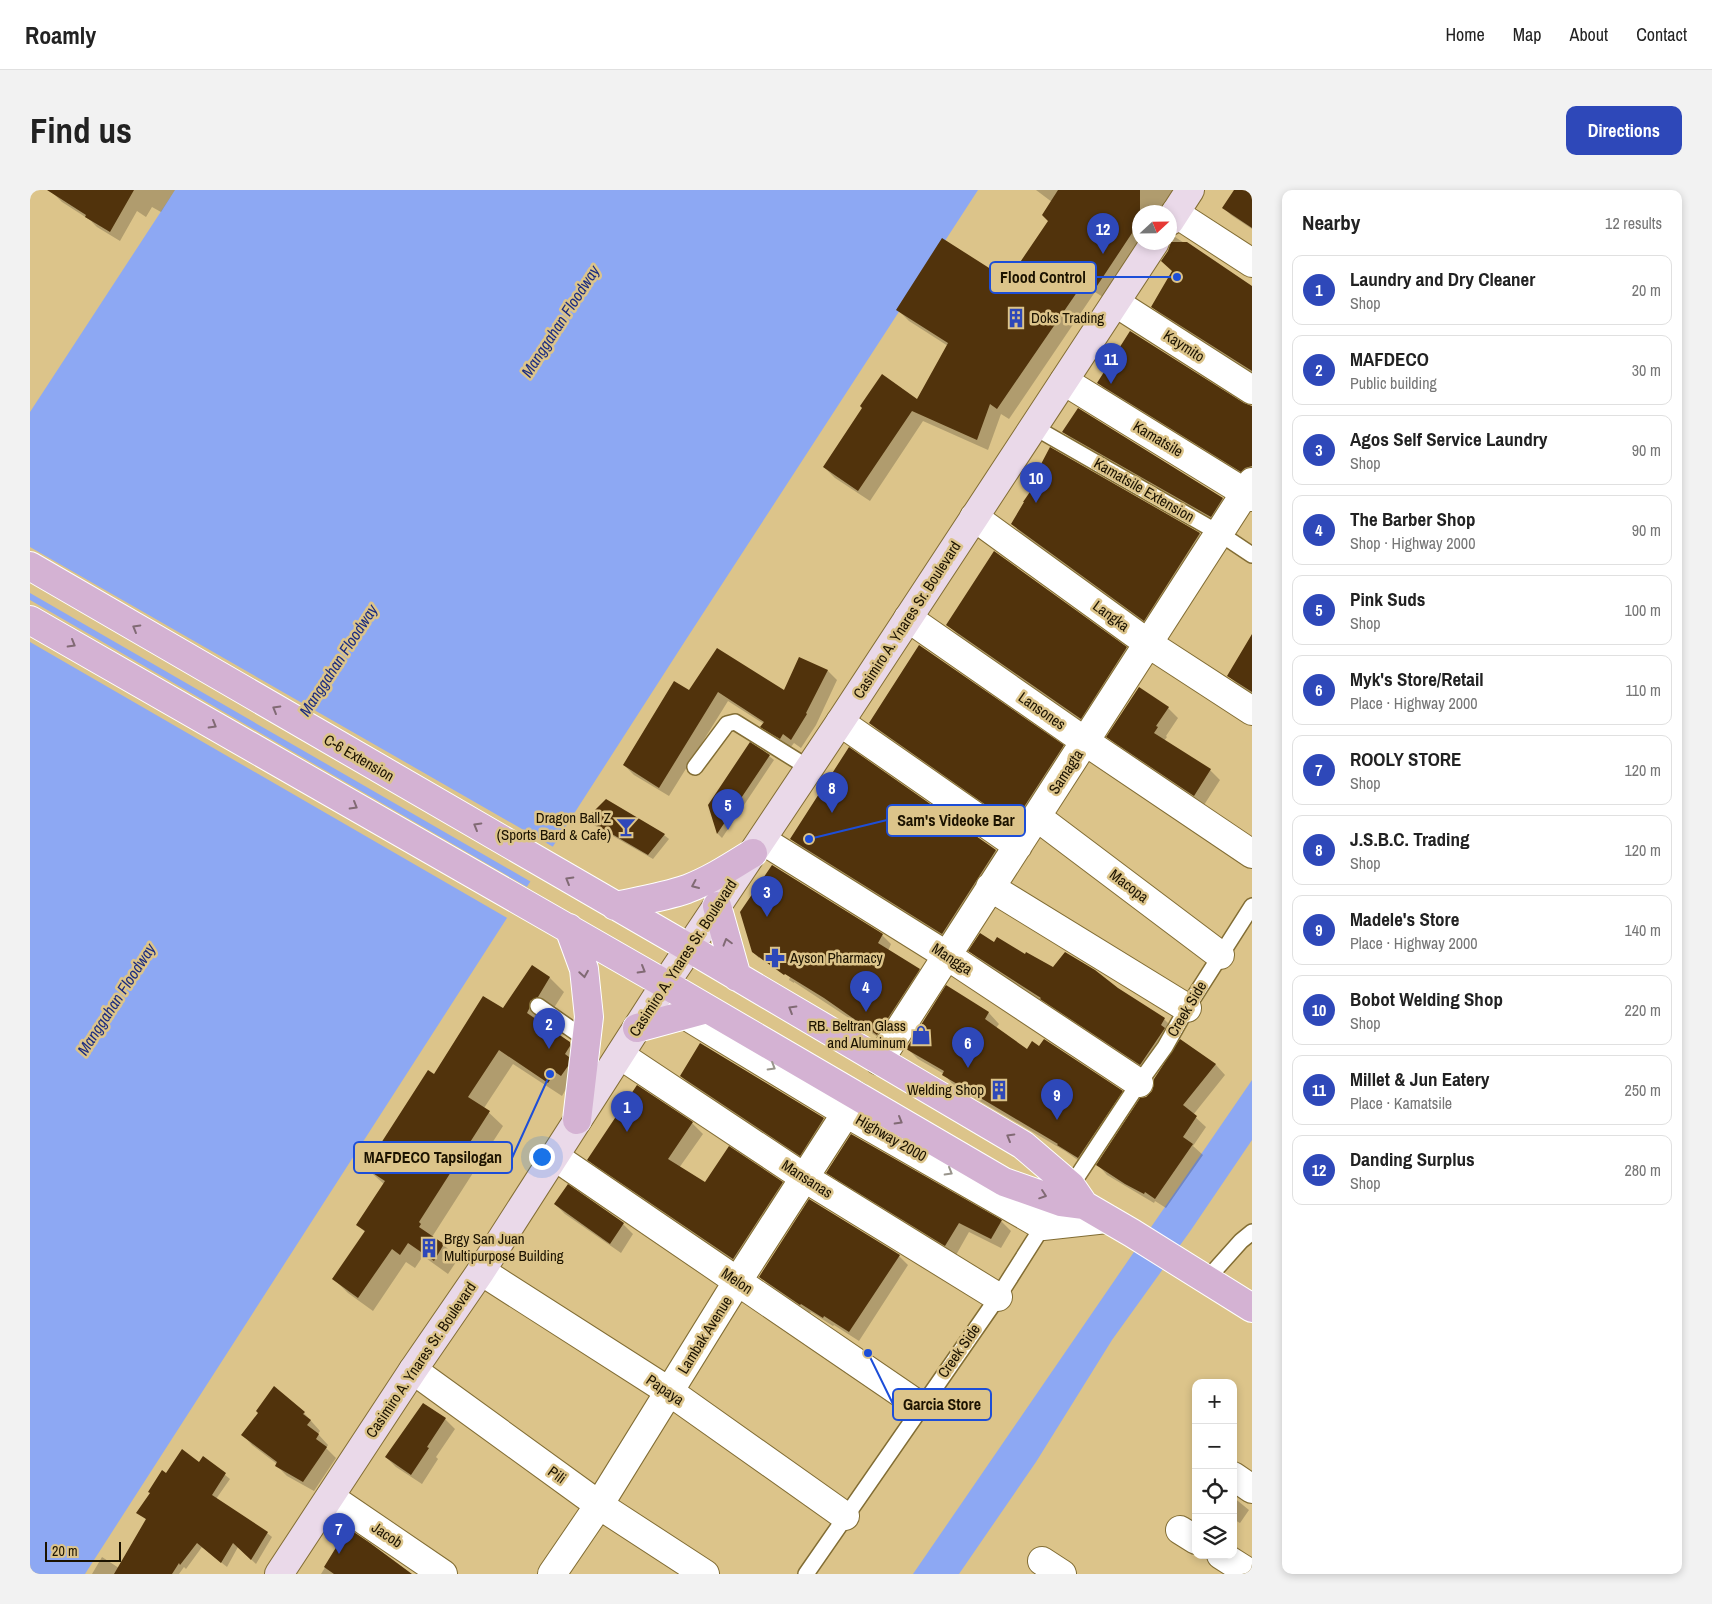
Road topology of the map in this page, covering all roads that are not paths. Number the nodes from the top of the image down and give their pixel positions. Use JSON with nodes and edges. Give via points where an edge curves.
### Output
{"nodes":[{"id":1,"x":1190,"y":190,"type":"edge"},
{"id":2,"x":1177,"y":210,"type":"edge"},
{"id":3,"x":1177,"y":220,"type":"edge"},
{"id":4,"x":1150,"y":250,"type":"edge"},
{"id":5,"x":1252,"y":263,"type":"edge"},
{"id":6,"x":1116,"y":303,"type":"junction"},
{"id":7,"x":1064,"y":382,"type":"junction"},
{"id":8,"x":1252,"y":390,"type":"edge"},
{"id":9,"x":1034,"y":427,"type":"junction"},
{"id":10,"x":1250,"y":490,"type":"edge"},
{"id":11,"x":974,"y":517,"type":"junction"},
{"id":12,"x":1218,"y":533,"type":"junction"},
{"id":13,"x":1252,"y":555,"type":"edge"},
{"id":14,"x":30,"y":566,"type":"edge"},
{"id":15,"x":908,"y":618,"type":"junction"},
{"id":16,"x":30,"y":620,"type":"edge"},
{"id":17,"x":1149,"y":644,"type":"junction"},
{"id":18,"x":1252,"y":711,"type":"edge"},
{"id":19,"x":840,"y":722,"type":"junction"},
{"id":20,"x":1086,"y":742,"type":"junction"},
{"id":21,"x":694,"y":767,"type":"dead end"},
{"id":22,"x":809,"y":768,"type":"junction"},
{"id":23,"x":1037,"y":817,"type":"junction"},
{"id":24,"x":758,"y":846,"type":"junction"},
{"id":25,"x":1018,"y":846,"type":"junction"},
{"id":26,"x":1252,"y":854,"type":"edge"},
{"id":27,"x":990,"y":887,"type":"junction"},
{"id":28,"x":610,"y":903,"type":"junction"},
{"id":29,"x":717,"y":906,"type":"junction"},
{"id":30,"x":1252,"y":906,"type":"edge"},
{"id":31,"x":561,"y":924,"type":"junction"},
{"id":32,"x":689,"y":948,"type":"junction"},
{"id":33,"x":946,"y":955,"type":"junction"},
{"id":34,"x":1220,"y":955,"type":"junction"},
{"id":35,"x":737,"y":977,"type":"junction"},
{"id":36,"x":666,"y":984,"type":"junction"},
{"id":37,"x":538,"y":1006,"type":"dead end"},
{"id":38,"x":1187,"y":1008,"type":"junction"},
{"id":39,"x":696,"y":1012,"type":"junction"},
{"id":40,"x":637,"y":1028,"type":"junction"},
{"id":41,"x":586,"y":1040,"type":"junction"},
{"id":42,"x":620,"y":1055,"type":"junction"},
{"id":43,"x":879,"y":1061,"type":"junction"},
{"id":44,"x":1138,"y":1083,"type":"junction"},
{"id":45,"x":852,"y":1104,"type":"junction"},
{"id":46,"x":577,"y":1120,"type":"junction"},
{"id":47,"x":554,"y":1156,"type":"junction"},
{"id":48,"x":804,"y":1178,"type":"junction"},
{"id":49,"x":1077,"y":1195,"type":"junction"},
{"id":50,"x":1107,"y":1220,"type":"junction"},
{"id":51,"x":1043,"y":1226,"type":"junction"},
{"id":52,"x":1252,"y":1232,"type":"edge"},
{"id":53,"x":481,"y":1271,"type":"junction"},
{"id":54,"x":1207,"y":1279,"type":"junction"},
{"id":55,"x":737,"y":1282,"type":"junction"},
{"id":56,"x":998,"y":1297,"type":"junction"},
{"id":57,"x":1252,"y":1308,"type":"edge"},
{"id":58,"x":413,"y":1370,"type":"junction"},
{"id":59,"x":670,"y":1392,"type":"junction"},
{"id":60,"x":920,"y":1406,"type":"junction"},
{"id":61,"x":1237,"y":1479,"type":"edge"},
{"id":62,"x":1252,"y":1489,"type":"edge"},
{"id":63,"x":330,"y":1497,"type":"junction"},
{"id":64,"x":599,"y":1505,"type":"junction"},
{"id":65,"x":845,"y":1516,"type":"junction"},
{"id":66,"x":1227,"y":1559,"type":"edge"},
{"id":67,"x":280,"y":1574,"type":"edge"},
{"id":68,"x":444,"y":1574,"type":"edge"},
{"id":69,"x":552,"y":1574,"type":"edge"},
{"id":70,"x":705,"y":1574,"type":"edge"},
{"id":71,"x":806,"y":1574,"type":"edge"},
{"id":72,"x":1251,"y":1574,"type":"edge"}],
"edges":[{"from":1,"to":2,"type":"main road"},
{"from":3,"to":5,"type":"street"},
{"from":4,"to":6,"type":"main road","name":"Casimiro A. Ynares Sr. Boulevard"},
{"from":6,"to":7,"type":"main road","name":"Casimiro A. Ynares Sr. Boulevard"},
{"from":6,"to":8,"type":"street","name":"Kaymito"},
{"from":7,"to":9,"type":"main road","name":"Casimiro A. Ynares Sr. Boulevard"},
{"from":7,"to":10,"type":"street","name":"Kamatsile"},
{"from":9,"to":11,"type":"main road","name":"Casimiro A. Ynares Sr. Boulevard"},
{"from":9,"to":12,"type":"lane","name":"Kamatsile Extension"},
{"from":10,"to":12,"type":"street","name":"Samagta"},
{"from":11,"to":15,"type":"main road","name":"Casimiro A. Ynares Sr. Boulevard"},
{"from":11,"to":17,"type":"street","name":"Langka"},
{"from":12,"to":13,"type":"lane","name":"Kamatsile Extension"},
{"from":12,"to":17,"type":"street","name":"Samagta"},
{"from":28,"to":14,"type":"main road","name":"C-6 Extension","one_way":true},
{"from":15,"to":19,"type":"main road","name":"Casimiro A. Ynares Sr. Boulevard"},
{"from":15,"to":20,"type":"street","name":"Lansones"},
{"from":16,"to":31,"type":"main road","one_way":true},
{"from":17,"to":18,"type":"street","name":"Langka"},
{"from":17,"to":20,"type":"street","name":"Samagta"},
{"from":19,"to":22,"type":"main road","name":"Casimiro A. Ynares Sr. Boulevard"},
{"from":19,"to":25,"type":"street"},
{"from":20,"to":23,"type":"street","name":"Samagta"},
{"from":20,"to":26,"type":"street","name":"Lansones"},
{"from":21,"to":22,"type":"lane","via":[[727,724],[735,722]]},
{"from":22,"to":24,"type":"main road","name":"Casimiro A. Ynares Sr. Boulevard"},
{"from":23,"to":25,"type":"street","name":"Samagta"},
{"from":23,"to":34,"type":"street","name":"Macopa"},
{"from":24,"to":28,"type":"main road","one_way":true,"via":[[722,873],[688,888],[652,899]]},
{"from":24,"to":29,"type":"main road","name":"Casimiro A. Ynares Sr. Boulevard"},
{"from":24,"to":33,"type":"street","name":"Mangga"},
{"from":25,"to":27,"type":"street","name":"Samagta"},
{"from":27,"to":33,"type":"street","name":"Samagta"},
{"from":27,"to":38,"type":"street"},
{"from":28,"to":32,"type":"main road","name":"C-6 Extension"},
{"from":29,"to":32,"type":"main road","name":"Casimiro A. Ynares Sr. Boulevard"},
{"from":35,"to":29,"type":"main road","one_way":true},
{"from":30,"to":34,"type":"lane","name":"Creek Side"},
{"from":31,"to":36,"type":"main road","one_way":true},
{"from":31,"to":41,"type":"main road","one_way":true,"via":[[584,969],[589,1017]]},
{"from":32,"to":35,"type":"main road","name":"Highway 2000"},
{"from":32,"to":36,"type":"main road","name":"Casimiro A. Ynares Sr. Boulevard"},
{"from":33,"to":43,"type":"street","name":"Samagta"},
{"from":33,"to":44,"type":"street","name":"Mangga"},
{"from":34,"to":38,"type":"lane","name":"Creek Side"},
{"from":43,"to":35,"type":"main road","name":"Highway 2000","one_way":true},
{"from":36,"to":39,"type":"main road","name":"Highway 2000"},
{"from":36,"to":40,"type":"main road","name":"Casimiro A. Ynares Sr. Boulevard"},
{"from":37,"to":41,"type":"lane"},
{"from":38,"to":44,"type":"lane","name":"Creek Side","via":[[1165,1047]]},
{"from":39,"to":40,"type":"main road"},
{"from":39,"to":45,"type":"main road","name":"Highway 2000","one_way":true},
{"from":40,"to":42,"type":"main road","name":"Casimiro A. Ynares Sr. Boulevard"},
{"from":41,"to":46,"type":"main road"},
{"from":42,"to":46,"type":"main road","name":"Casimiro A. Ynares Sr. Boulevard"},
{"from":42,"to":48,"type":"street","name":"Mansanas"},
{"from":49,"to":43,"type":"main road","name":"Highway 2000","one_way":true,"via":[[1022,1145]]},
{"from":44,"to":49,"type":"lane","name":"Creek Side"},
{"from":45,"to":48,"type":"street","name":"Lambak Avenue"},
{"from":45,"to":49,"type":"main road","name":"Highway 2000","one_way":true,"via":[[1004,1182],[1061,1202]]},
{"from":45,"to":51,"type":"street","name":"Highway 2000","one_way":true},
{"from":46,"to":47,"type":"main road","name":"Casimiro A. Ynares Sr. Boulevard"},
{"from":47,"to":53,"type":"main road","name":"Casimiro A. Ynares Sr. Boulevard"},
{"from":47,"to":55,"type":"street","name":"Melon"},
{"from":48,"to":55,"type":"street","name":"Lambak Avenue"},
{"from":48,"to":56,"type":"street","name":"Mansanas"},
{"from":49,"to":50,"type":"main road","name":"Highway 2000"},
{"from":50,"to":51,"type":"street"},
{"from":50,"to":54,"type":"main road","name":"Highway 2000"},
{"from":51,"to":56,"type":"lane","name":"Creek Side"},
{"from":52,"to":54,"type":"lane"},
{"from":53,"to":58,"type":"main road","name":"Casimiro A. Ynares Sr. Boulevard"},
{"from":53,"to":59,"type":"street","name":"Papaya"},
{"from":54,"to":57,"type":"main road","name":"Highway 2000"},
{"from":55,"to":59,"type":"street","name":"Lambak Avenue"},
{"from":55,"to":60,"type":"street","name":"Melon"},
{"from":56,"to":60,"type":"lane","name":"Creek Side"},
{"from":58,"to":63,"type":"main road","name":"Casimiro A. Ynares Sr. Boulevard"},
{"from":58,"to":64,"type":"street","name":"Pili"},
{"from":59,"to":64,"type":"street","name":"Lambak Avenue"},
{"from":59,"to":65,"type":"street","name":"Papaya"},
{"from":60,"to":65,"type":"lane","name":"Creek Side"},
{"from":61,"to":62,"type":"street"},
{"from":63,"to":67,"type":"main road","name":"Casimiro A. Ynares Sr. Boulevard"},
{"from":63,"to":68,"type":"street","name":"Jacob"},
{"from":64,"to":69,"type":"street","name":"Lambak Avenue"},
{"from":64,"to":70,"type":"street","name":"Pili"},
{"from":65,"to":71,"type":"lane","name":"Creek Side"},
{"from":66,"to":72,"type":"street"}]}
